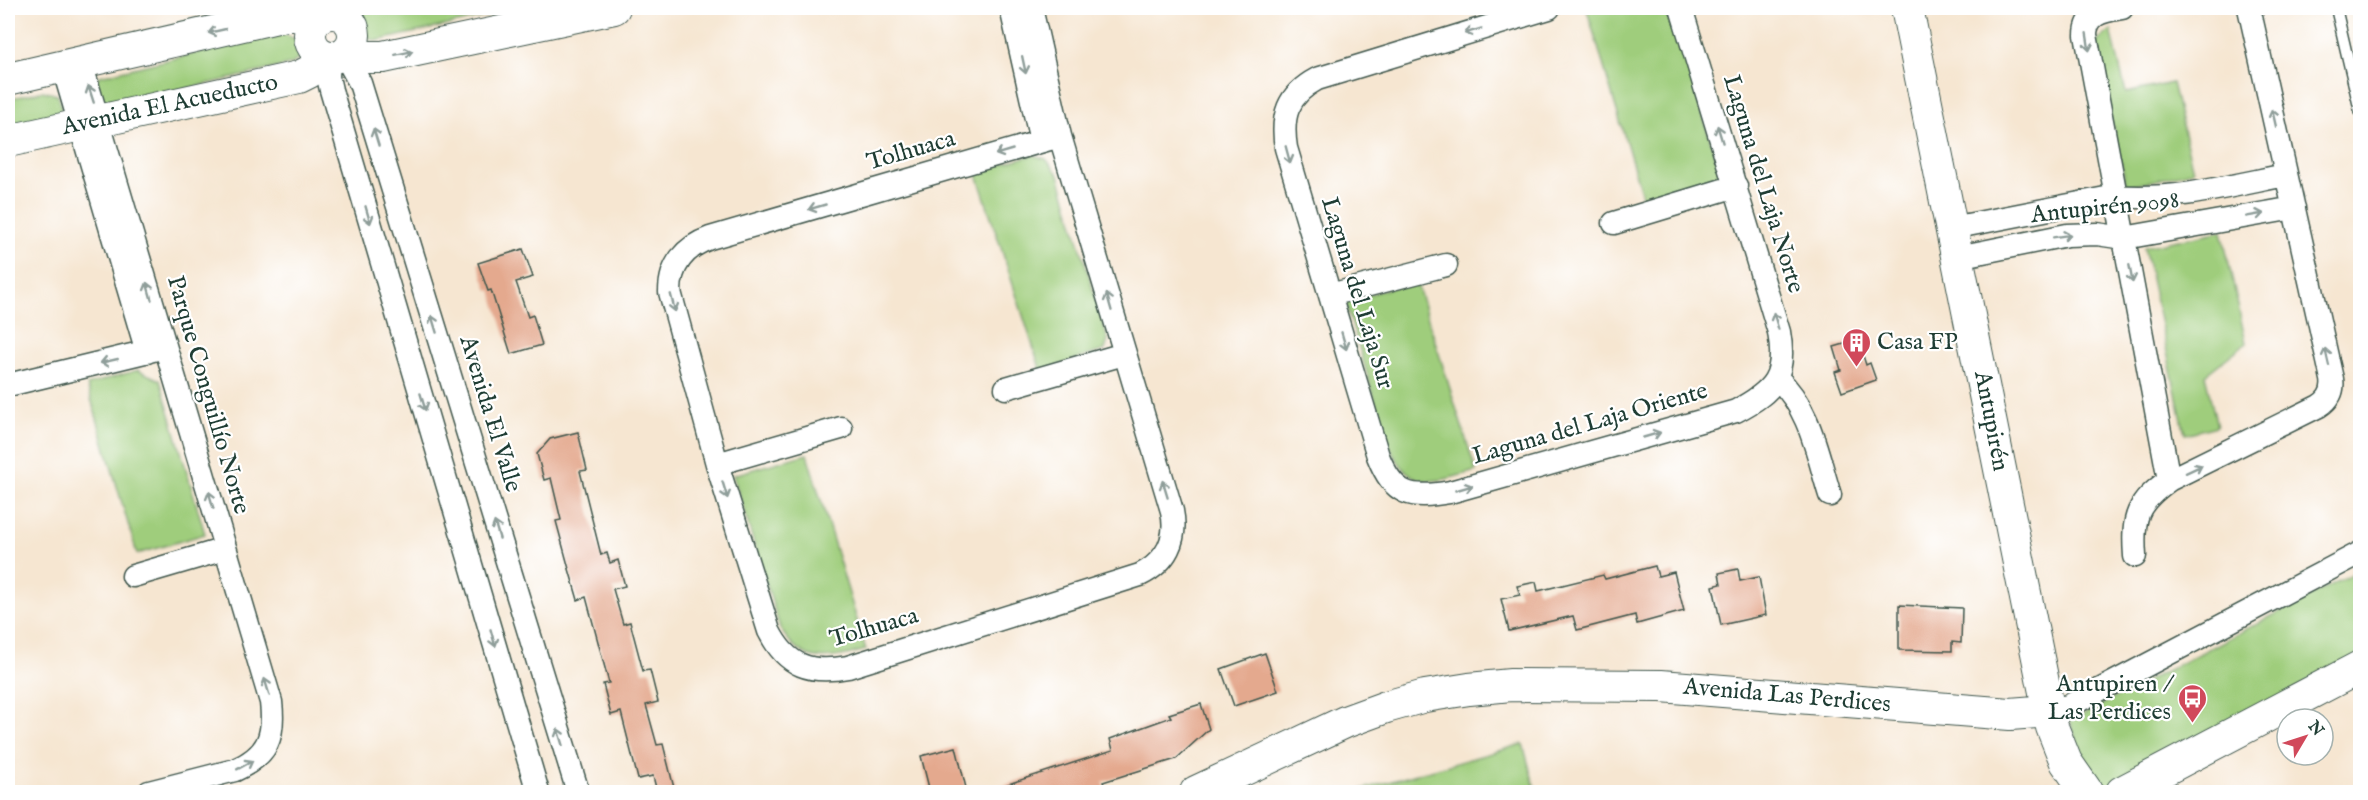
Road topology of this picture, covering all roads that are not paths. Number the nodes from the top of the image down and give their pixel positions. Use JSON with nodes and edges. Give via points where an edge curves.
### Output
{"nodes":[{"id":1,"x":1011,"y":8,"type":"edge"},
{"id":2,"x":1031,"y":8,"type":"edge"},
{"id":3,"x":1549,"y":8,"type":"edge"},
{"id":4,"x":1681,"y":8,"type":"edge"},
{"id":5,"x":1907,"y":8,"type":"edge"},
{"id":6,"x":2122,"y":8,"type":"edge"},
{"id":7,"x":2248,"y":8,"type":"edge"},
{"id":8,"x":2336,"y":8,"type":"edge"},
{"id":9,"x":597,"y":10,"type":"edge"},
{"id":10,"x":327,"y":13,"type":"edge"},
{"id":11,"x":337,"y":56,"type":"junction"},
{"id":12,"x":72,"y":65,"type":"junction"},
{"id":13,"x":8,"y":79,"type":"edge"},
{"id":14,"x":2361,"y":111,"type":"edge"},
{"id":15,"x":90,"y":122,"type":"junction"},
{"id":16,"x":1050,"y":139,"type":"junction"},
{"id":17,"x":8,"y":141,"type":"edge"},
{"id":18,"x":2286,"y":175,"type":"junction"},
{"id":19,"x":1736,"y":186,"type":"junction"},
{"id":20,"x":2116,"y":196,"type":"junction"},
{"id":21,"x":2294,"y":208,"type":"junction"},
{"id":22,"x":1614,"y":223,"type":"dead end"},
{"id":23,"x":2124,"y":238,"type":"junction"},
{"id":24,"x":1955,"y":242,"type":"junction"},
{"id":25,"x":1446,"y":265,"type":"dead end"},
{"id":26,"x":1330,"y":295,"type":"junction"},
{"id":27,"x":156,"y":349,"type":"junction"},
{"id":28,"x":442,"y":352,"type":"junction"},
{"id":29,"x":1124,"y":354,"type":"junction"},
{"id":30,"x":411,"y":361,"type":"junction"},
{"id":31,"x":1777,"y":378,"type":"junction"},
{"id":32,"x":8,"y":385,"type":"edge"},
{"id":33,"x":1006,"y":388,"type":"dead end"},
{"id":34,"x":841,"y":428,"type":"dead end"},
{"id":35,"x":717,"y":464,"type":"junction"},
{"id":36,"x":2169,"y":480,"type":"junction"},
{"id":37,"x":1407,"y":493,"type":"joint"},
{"id":38,"x":1830,"y":495,"type":"dead end"},
{"id":39,"x":225,"y":549,"type":"junction"},
{"id":40,"x":2361,"y":553,"type":"edge"},
{"id":41,"x":2135,"y":556,"type":"dead end"},
{"id":42,"x":510,"y":572,"type":"junction"},
{"id":43,"x":133,"y":576,"type":"dead end"},
{"id":44,"x":477,"y":581,"type":"junction"},
{"id":45,"x":2361,"y":667,"type":"edge"},
{"id":46,"x":2049,"y":711,"type":"junction"},
{"id":47,"x":149,"y":792,"type":"edge"},
{"id":48,"x":538,"y":792,"type":"edge"},
{"id":49,"x":578,"y":792,"type":"edge"},
{"id":50,"x":1196,"y":792,"type":"edge"},
{"id":51,"x":2087,"y":792,"type":"edge"},
{"id":52,"x":2122,"y":792,"type":"edge"}],
"edges":[{"from":1,"to":16,"type":"street","one_way":true},
{"from":2,"to":16,"type":"street"},
{"from":3,"to":26,"type":"street","name":"Laguna del Laja Sur","one_way":true,"via":[[1317,79],[1293,98],[1283,126],[1286,148]]},
{"from":19,"to":4,"type":"street","name":"Laguna del Laja Norte","one_way":true},
{"from":5,"to":24,"type":"street","name":"Antupirén"},
{"from":6,"to":20,"type":"street","name":"Antupirén 9098","one_way":true,"via":[[2098,13],[2086,30]]},
{"from":18,"to":7,"type":"street","one_way":true},
{"from":8,"to":14,"type":"lane"},
{"from":11,"to":9,"type":"street","one_way":true,"via":[[382,57]]},
{"from":10,"to":11,"type":"street","via":[[310,31],[311,42],[317,52]]},
{"from":10,"to":12,"type":"street","one_way":true,"via":[[286,15]]},
{"from":11,"to":15,"type":"street","name":"Avenida El Acueducto","via":[[299,77]]},
{"from":28,"to":11,"type":"street","name":"Avenida El Valle","one_way":true,"via":[[360,83]]},
{"from":11,"to":30,"type":"street","one_way":true,"via":[[329,84]]},
{"from":12,"to":13,"type":"street"},
{"from":12,"to":15,"type":"street","name":"Parque Conguillío Norte"},
{"from":15,"to":17,"type":"street","name":"Avenida El Acueducto"},
{"from":15,"to":27,"type":"street","name":"Parque Conguillío Norte"},
{"from":29,"to":16,"type":"street","name":"Tolhuaca","one_way":true},
{"from":16,"to":35,"type":"street","name":"Tolhuaca","one_way":true,"via":[[710,238],[681,257],[673,269],[670,292]]},
{"from":18,"to":20,"type":"street","name":"Antupirén 9098","via":[[2172,196]]},
{"from":18,"to":21,"type":"street"},
{"from":19,"to":22,"type":"street"},
{"from":31,"to":19,"type":"street","name":"Laguna del Laja Norte","one_way":true,"via":[[1782,360],[1779,332]]},
{"from":20,"to":23,"type":"street"},
{"from":20,"to":24,"type":"street","name":"Antupirén 9098"},
{"from":23,"to":21,"type":"street","name":"Antupirén 9098","one_way":true},
{"from":36,"to":21,"type":"street","one_way":true,"via":[[2319,406],[2330,395],[2332,379]]},
{"from":24,"to":23,"type":"street","name":"Antupirén 9098","one_way":true,"via":[[2097,234]]},
{"from":23,"to":36,"type":"street","one_way":true},
{"from":24,"to":46,"type":"street","name":"Antupirén"},
{"from":25,"to":26,"type":"street"},
{"from":26,"to":37,"type":"street","name":"Laguna del Laja Sur","one_way":true,"via":[[1378,456],[1390,481]]},
{"from":27,"to":32,"type":"street","one_way":true},
{"from":39,"to":27,"type":"street","name":"Parque Conguillío Norte","one_way":true},
{"from":28,"to":30,"type":"street"},
{"from":42,"to":28,"type":"street","name":"Avenida El Valle","one_way":true},
{"from":29,"to":33,"type":"street"},
{"from":35,"to":29,"type":"street","name":"Tolhuaca","one_way":true,"via":[[775,642],[791,660],[812,669],[848,667],[1140,575],[1159,563],[1173,538],[1174,520]]},
{"from":30,"to":44,"type":"street","one_way":true},
{"from":37,"to":31,"type":"street","name":"Laguna del Laja Oriente","one_way":true,"via":[[1450,492],[1736,411],[1758,398]]},
{"from":31,"to":38,"type":"street","via":[[1788,387],[1804,412]]},
{"from":34,"to":35,"type":"street"},
{"from":36,"to":41,"type":"street","via":[[2147,496],[2133,528]]},
{"from":39,"to":43,"type":"street"},
{"from":47,"to":39,"type":"street","name":"Parque Conguillío Norte","one_way":true,"via":[[235,770],[255,759],[267,744],[273,723],[271,702]]},
{"from":40,"to":46,"type":"street","name":"Avenida Las Perdices","via":[[2088,696]]},
{"from":42,"to":44,"type":"street"},
{"from":49,"to":42,"type":"street","name":"Avenida El Valle","one_way":true},
{"from":44,"to":48,"type":"street","one_way":true},
{"from":45,"to":52,"type":"street"},
{"from":46,"to":50,"type":"street","name":"Avenida Las Perdices","via":[[2010,714],[1661,686],[1511,685],[1415,699],[1345,722]]},
{"from":46,"to":51,"type":"street","name":"Antupirén","via":[[2066,762]]}]}
